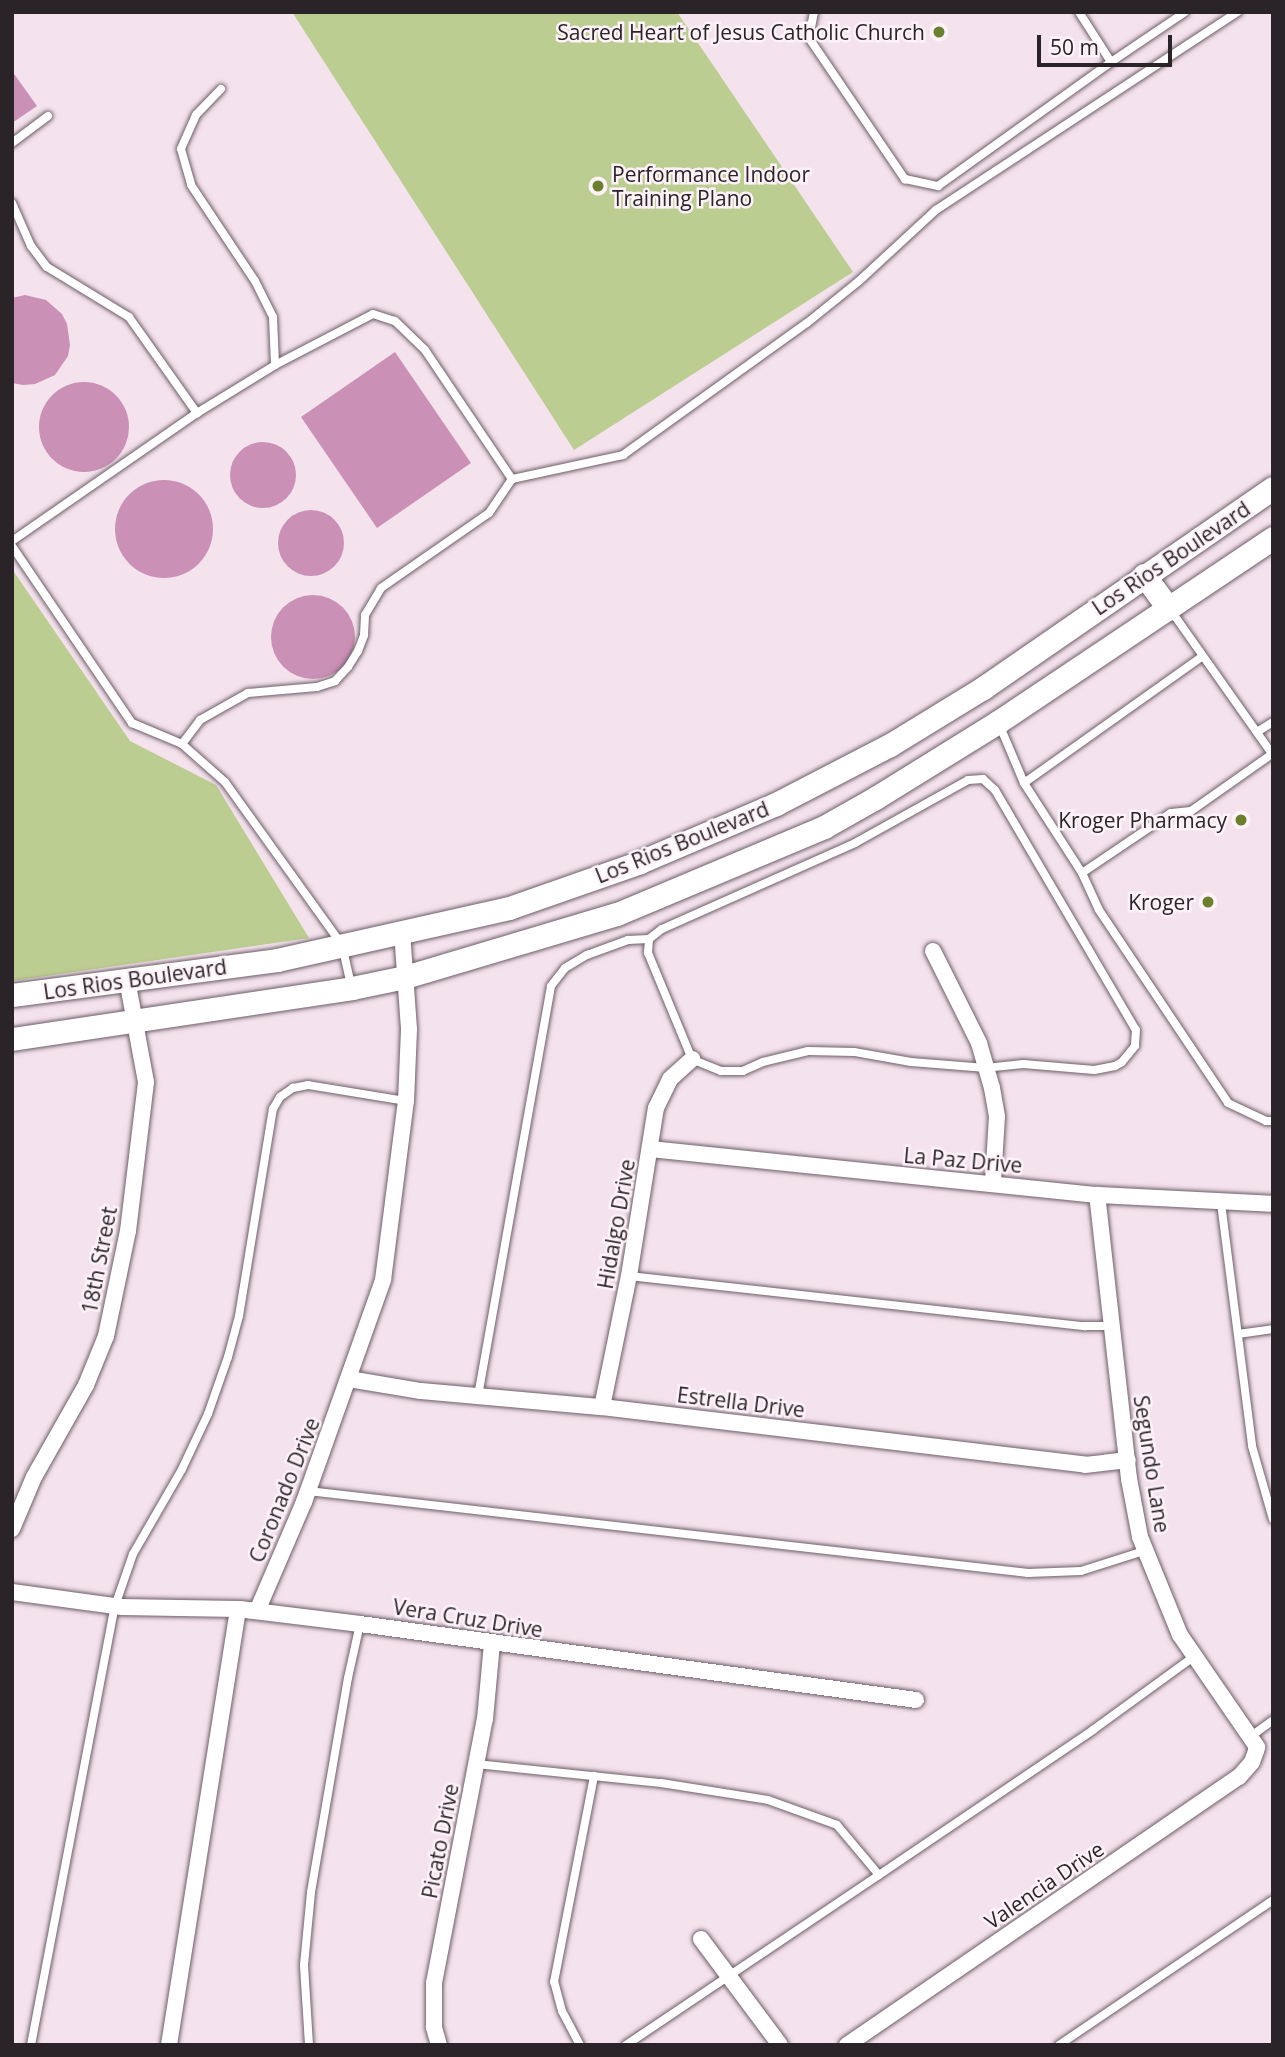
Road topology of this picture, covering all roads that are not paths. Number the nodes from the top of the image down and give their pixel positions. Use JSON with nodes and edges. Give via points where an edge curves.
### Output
{"nodes":[{"id":1,"x":814,"y":12,"type":"edge"},
{"id":2,"x":1079,"y":12,"type":"edge"},
{"id":3,"x":1185,"y":12,"type":"edge"},
{"id":4,"x":1238,"y":12,"type":"edge"},
{"id":5,"x":1111,"y":62,"type":"junction"},
{"id":6,"x":221,"y":89,"type":"dead end"},
{"id":7,"x":48,"y":116,"type":"dead end"},
{"id":8,"x":12,"y":143,"type":"edge"},
{"id":9,"x":12,"y":203,"type":"edge"},
{"id":10,"x":275,"y":365,"type":"junction"},
{"id":11,"x":197,"y":413,"type":"junction"},
{"id":12,"x":512,"y":479,"type":"junction"},
{"id":13,"x":1273,"y":488,"type":"edge"},
{"id":14,"x":1273,"y":538,"type":"edge"},
{"id":15,"x":12,"y":543,"type":"edge"},
{"id":16,"x":1144,"y":575,"type":"junction"},
{"id":17,"x":1169,"y":608,"type":"junction"},
{"id":18,"x":1203,"y":656,"type":"junction"},
{"id":19,"x":983,"y":688,"type":"junction"},
{"id":20,"x":998,"y":722,"type":"junction"},
{"id":21,"x":1273,"y":722,"type":"edge"},
{"id":22,"x":1257,"y":732,"type":"junction"},
{"id":23,"x":182,"y":744,"type":"junction"},
{"id":24,"x":1272,"y":754,"type":"edge"},
{"id":25,"x":1024,"y":783,"type":"junction"},
{"id":26,"x":1082,"y":873,"type":"junction"},
{"id":27,"x":402,"y":932,"type":"junction"},
{"id":28,"x":649,"y":939,"type":"junction"},
{"id":29,"x":342,"y":946,"type":"junction"},
{"id":30,"x":933,"y":951,"type":"dead end"},
{"id":31,"x":405,"y":977,"type":"junction"},
{"id":32,"x":127,"y":979,"type":"junction"},
{"id":33,"x":352,"y":988,"type":"junction"},
{"id":34,"x":12,"y":995,"type":"edge"},
{"id":35,"x":134,"y":1020,"type":"junction"},
{"id":36,"x":12,"y":1039,"type":"edge"},
{"id":37,"x":692,"y":1059,"type":"junction"},
{"id":38,"x":986,"y":1068,"type":"junction"},
{"id":39,"x":406,"y":1101,"type":"junction"},
{"id":40,"x":1273,"y":1121,"type":"edge"},
{"id":41,"x":651,"y":1149,"type":"junction"},
{"id":42,"x":993,"y":1182,"type":"junction"},
{"id":43,"x":1097,"y":1195,"type":"junction"},
{"id":44,"x":1221,"y":1203,"type":"junction"},
{"id":45,"x":1273,"y":1204,"type":"edge"},
{"id":46,"x":629,"y":1276,"type":"junction"},
{"id":47,"x":1112,"y":1326,"type":"junction"},
{"id":48,"x":1273,"y":1329,"type":"edge"},
{"id":49,"x":1238,"y":1334,"type":"junction"},
{"id":50,"x":349,"y":1379,"type":"junction"},
{"id":51,"x":478,"y":1396,"type":"junction"},
{"id":52,"x":602,"y":1407,"type":"junction"},
{"id":53,"x":1128,"y":1460,"type":"junction"},
{"id":54,"x":308,"y":1491,"type":"junction"},
{"id":55,"x":1273,"y":1519,"type":"edge"},
{"id":56,"x":12,"y":1529,"type":"edge"},
{"id":57,"x":1144,"y":1551,"type":"junction"},
{"id":58,"x":12,"y":1592,"type":"edge"},
{"id":59,"x":115,"y":1606,"type":"junction"},
{"id":60,"x":238,"y":1609,"type":"junction"},
{"id":61,"x":360,"y":1624,"type":"junction"},
{"id":62,"x":492,"y":1644,"type":"junction"},
{"id":63,"x":1195,"y":1657,"type":"junction"},
{"id":64,"x":916,"y":1700,"type":"dead end"},
{"id":65,"x":1273,"y":1720,"type":"edge"},
{"id":66,"x":1253,"y":1744,"type":"junction"},
{"id":67,"x":477,"y":1764,"type":"junction"},
{"id":68,"x":594,"y":1776,"type":"junction"},
{"id":69,"x":879,"y":1875,"type":"junction"},
{"id":70,"x":1273,"y":1900,"type":"edge"},
{"id":71,"x":701,"y":1939,"type":"dead end"},
{"id":72,"x":729,"y":1976,"type":"junction"},
{"id":73,"x":31,"y":2045,"type":"edge"},
{"id":74,"x":169,"y":2045,"type":"edge"},
{"id":75,"x":309,"y":2045,"type":"edge"},
{"id":76,"x":439,"y":2045,"type":"edge"},
{"id":77,"x":580,"y":2045,"type":"edge"},
{"id":78,"x":626,"y":2045,"type":"edge"},
{"id":79,"x":780,"y":2045,"type":"edge"},
{"id":80,"x":847,"y":2045,"type":"edge"},
{"id":81,"x":1059,"y":2045,"type":"edge"}],
"edges":[{"from":1,"to":5,"type":"lane","via":[[809,38],[905,179],[938,186]]},
{"from":2,"to":5,"type":"lane"},
{"from":3,"to":5,"type":"lane"},
{"from":4,"to":12,"type":"lane","via":[[936,210],[807,323],[623,456]]},
{"from":6,"to":10,"type":"lane","via":[[196,115],[181,149],[191,186],[255,281],[272,317]]},
{"from":7,"to":8,"type":"lane"},
{"from":9,"to":11,"type":"lane","via":[[31,246],[47,267],[129,317]]},
{"from":10,"to":11,"type":"lane"},
{"from":10,"to":12,"type":"lane","via":[[373,314],[395,321],[425,349]]},
{"from":11,"to":15,"type":"lane"},
{"from":12,"to":23,"type":"lane","via":[[489,513],[381,588],[365,615],[358,651],[335,681],[317,687],[248,692],[200,720]]},
{"from":13,"to":16,"type":"main road","name":"Los Rios Boulevard"},
{"from":14,"to":17,"type":"main road","name":"Los Rios Boulevard"},
{"from":15,"to":23,"type":"lane","via":[[132,723]]},
{"from":16,"to":17,"type":"main road"},
{"from":16,"to":19,"type":"main road","name":"Los Rios Boulevard"},
{"from":17,"to":18,"type":"lane"},
{"from":17,"to":20,"type":"main road","name":"Los Rios Boulevard"},
{"from":18,"to":22,"type":"lane"},
{"from":18,"to":25,"type":"lane"},
{"from":19,"to":20,"type":"main road"},
{"from":19,"to":27,"type":"main road","name":"Los Rios Boulevard","via":[[890,745],[776,804],[640,862],[509,908]]},
{"from":20,"to":25,"type":"lane"},
{"from":20,"to":31,"type":"main road","name":"Los Rios Boulevard","via":[[824,827],[617,914]]},
{"from":21,"to":22,"type":"lane"},
{"from":22,"to":24,"type":"lane"},
{"from":23,"to":29,"type":"lane","via":[[225,782]]},
{"from":24,"to":26,"type":"lane","via":[[1191,811],[1171,813]]},
{"from":25,"to":26,"type":"lane"},
{"from":26,"to":40,"type":"lane","via":[[1099,910],[1228,1102]]},
{"from":27,"to":29,"type":"main road","name":"Los Rios Boulevard"},
{"from":27,"to":31,"type":"street","name":"Coronado Drive"},
{"from":28,"to":37,"type":"lane","via":[[648,953]]},
{"from":28,"to":38,"type":"lane","via":[[662,929],[855,843],[968,780],[983,779],[995,790],[1136,1030],[1135,1046],[1115,1066],[1094,1070],[1023,1064]]},
{"from":28,"to":51,"type":"lane","via":[[628,940],[587,955],[565,968],[551,986]]},
{"from":29,"to":32,"type":"main road","name":"Los Rios Boulevard","via":[[277,960]]},
{"from":29,"to":33,"type":"lane"},
{"from":30,"to":38,"type":"street","via":[[979,1043]]},
{"from":31,"to":33,"type":"main road","name":"Los Rios Boulevard"},
{"from":31,"to":39,"type":"street","name":"Coronado Drive","via":[[410,1029]]},
{"from":32,"to":34,"type":"main road","name":"Los Rios Boulevard"},
{"from":32,"to":35,"type":"street","name":"18th Street"},
{"from":33,"to":35,"type":"main road","name":"Los Rios Boulevard"},
{"from":35,"to":36,"type":"main road","name":"Los Rios Boulevard"},
{"from":35,"to":56,"type":"street","name":"18th Street","via":[[146,1082],[128,1231],[106,1336]]},
{"from":37,"to":38,"type":"lane","via":[[721,1071],[743,1071],[808,1051],[854,1052]]},
{"from":37,"to":41,"type":"street","name":"Hidalgo Drive","via":[[670,1079],[656,1108]]},
{"from":38,"to":42,"type":"street","via":[[997,1116]]},
{"from":39,"to":50,"type":"street","name":"Coronado Drive","via":[[383,1280]]},
{"from":39,"to":59,"type":"lane","via":[[308,1085],[280,1097],[270,1122],[239,1316],[228,1357],[208,1414],[133,1554]]},
{"from":41,"to":42,"type":"street","name":"La Paz Drive","via":[[925,1179]]},
{"from":41,"to":46,"type":"street","name":"Hidalgo Drive"},
{"from":42,"to":43,"type":"street","name":"La Paz Drive"},
{"from":43,"to":44,"type":"street","name":"La Paz Drive"},
{"from":43,"to":47,"type":"street","name":"Segundo Lane"},
{"from":44,"to":45,"type":"street","name":"La Paz Drive"},
{"from":44,"to":49,"type":"lane"},
{"from":46,"to":47,"type":"lane"},
{"from":46,"to":52,"type":"street","name":"Hidalgo Drive"},
{"from":47,"to":53,"type":"street","name":"Segundo Lane"},
{"from":48,"to":49,"type":"lane"},
{"from":49,"to":55,"type":"lane","via":[[1252,1446]]},
{"from":50,"to":51,"type":"street","name":"Estrella Drive"},
{"from":50,"to":54,"type":"street","name":"Coronado Drive"},
{"from":51,"to":52,"type":"street","name":"Estrella Drive"},
{"from":52,"to":53,"type":"street","name":"Estrella Drive","via":[[1085,1465]]},
{"from":53,"to":57,"type":"street","name":"Segundo Lane"},
{"from":54,"to":57,"type":"lane","via":[[1028,1573],[1081,1571]]},
{"from":54,"to":60,"type":"street","name":"Coronado Drive","via":[[257,1611]]},
{"from":57,"to":63,"type":"street","name":"Segundo Lane","via":[[1180,1635]]},
{"from":58,"to":59,"type":"street","name":"Vera Cruz Drive"},
{"from":59,"to":60,"type":"street","name":"Vera Cruz Drive"},
{"from":59,"to":73,"type":"lane"},
{"from":60,"to":61,"type":"street","name":"Vera Cruz Drive"},
{"from":60,"to":74,"type":"street"},
{"from":61,"to":62,"type":"street","name":"Vera Cruz Drive"},
{"from":61,"to":75,"type":"lane","via":[[311,1892],[304,1965]]},
{"from":62,"to":64,"type":"street","name":"Vera Cruz Drive"},
{"from":62,"to":67,"type":"street","name":"Picato Drive"},
{"from":63,"to":66,"type":"street","name":"Segundo Lane"},
{"from":63,"to":69,"type":"lane"},
{"from":65,"to":66,"type":"lane"},
{"from":66,"to":80,"type":"street","name":"Valencia Drive","via":[[1252,1762],[1239,1777]]},
{"from":67,"to":68,"type":"lane"},
{"from":67,"to":76,"type":"street","name":"Picato Drive","via":[[434,1983],[434,2027]]},
{"from":68,"to":69,"type":"lane","via":[[768,1800],[837,1825]]},
{"from":68,"to":77,"type":"lane","via":[[554,1982],[562,2011]]},
{"from":69,"to":72,"type":"lane"},
{"from":70,"to":81,"type":"lane"},
{"from":71,"to":72,"type":"street"},
{"from":72,"to":78,"type":"lane"},
{"from":72,"to":79,"type":"street"}]}
